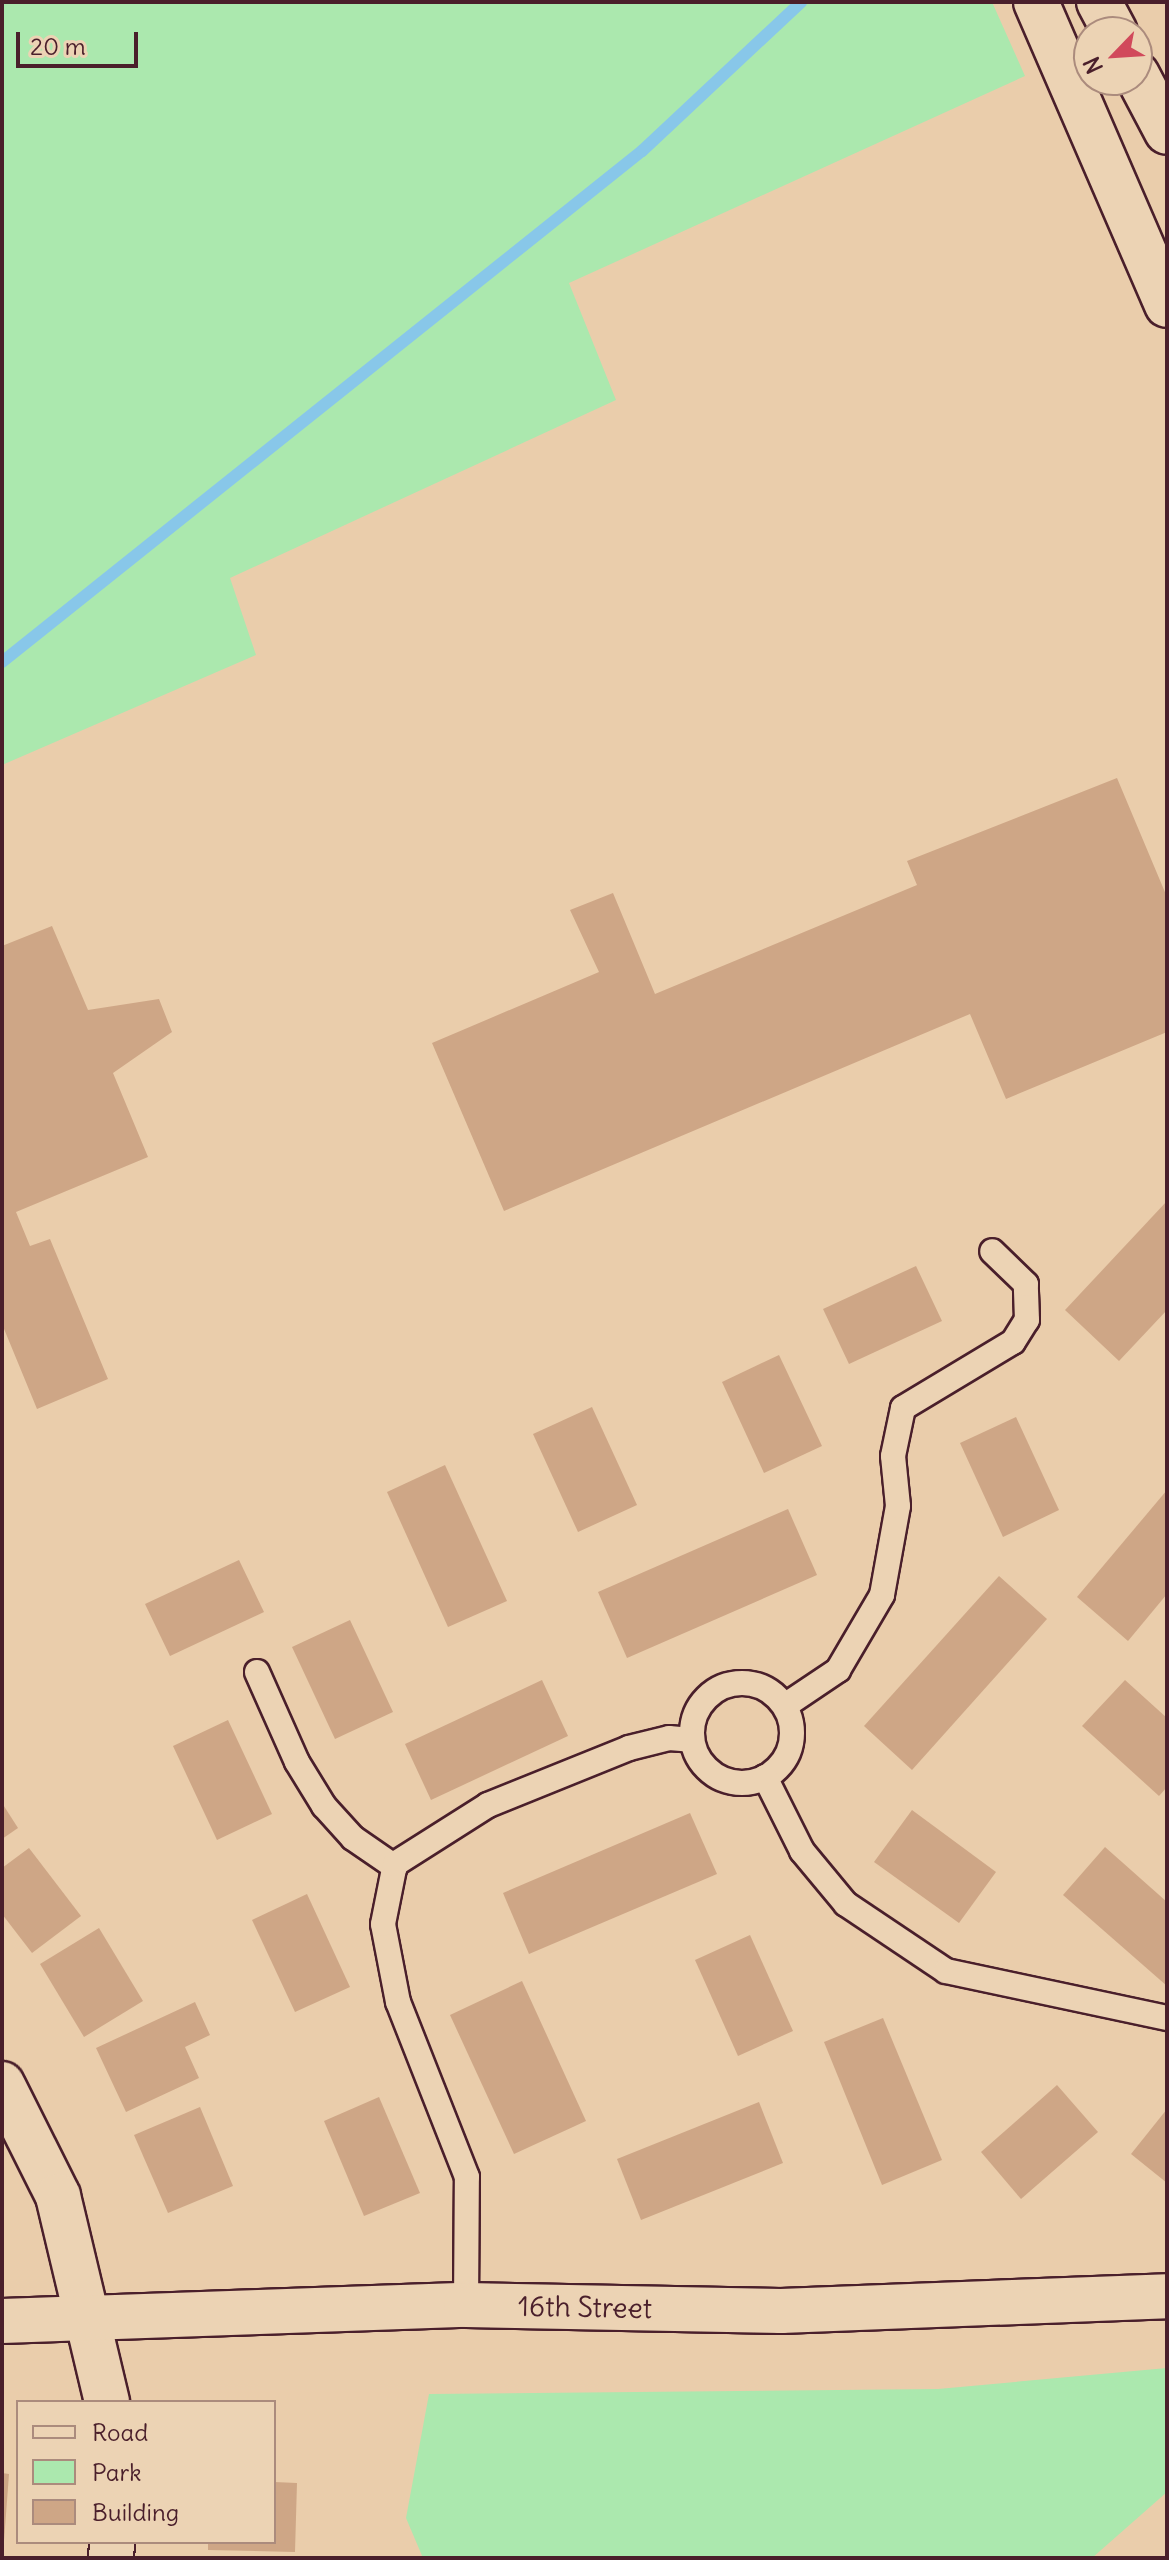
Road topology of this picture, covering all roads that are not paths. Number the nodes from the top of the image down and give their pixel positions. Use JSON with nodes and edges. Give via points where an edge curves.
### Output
{"nodes":[{"id":1,"x":1036,"y":2,"type":"edge"},
{"id":2,"x":1148,"y":96,"type":"edge"},
{"id":3,"x":1167,"y":132,"type":"edge"},
{"id":4,"x":1167,"y":305,"type":"edge"},
{"id":5,"x":992,"y":1251,"type":"dead end"},
{"id":6,"x":257,"y":1672,"type":"dead end"},
{"id":7,"x":786,"y":1705,"type":"junction"},
{"id":8,"x":691,"y":1740,"type":"junction"},
{"id":9,"x":765,"y":1777,"type":"junction"},
{"id":10,"x":395,"y":1867,"type":"junction"},
{"id":11,"x":1167,"y":2018,"type":"edge"},
{"id":12,"x":2,"y":2084,"type":"edge"},
{"id":13,"x":1167,"y":2296,"type":"edge"},
{"id":14,"x":466,"y":2305,"type":"junction"},
{"id":15,"x":85,"y":2318,"type":"junction"},
{"id":16,"x":2,"y":2321,"type":"edge"},
{"id":17,"x":106,"y":2400,"type":"edge"}],
"edges":[{"from":1,"to":4,"type":"street"},
{"from":2,"to":3,"type":"street"},
{"from":5,"to":7,"type":"lane","via":[[1026,1284],[1027,1320],[1013,1342],[903,1408],[893,1456],[898,1506],[882,1595],[838,1670]]},
{"from":6,"to":10,"type":"lane","via":[[297,1762],[324,1806],[353,1838]]},
{"from":7,"to":8,"type":"lane","via":[[773,1692],[749,1683],[724,1687],[695,1715]]},
{"from":7,"to":9,"type":"lane","via":[[792,1744],[782,1763]]},
{"from":8,"to":9,"type":"lane","via":[[704,1767],[722,1780],[744,1783]]},
{"from":8,"to":10,"type":"lane","via":[[669,1738],[629,1748],[488,1805]]},
{"from":9,"to":11,"type":"lane","via":[[802,1851],[846,1904],[946,1971]]},
{"from":10,"to":14,"type":"lane","via":[[383,1924],[398,2002],[467,2177]]},
{"from":12,"to":15,"type":"street","via":[[58,2196]]},
{"from":13,"to":14,"type":"street","name":"16th Street","via":[[781,2311]]},
{"from":14,"to":15,"type":"street","name":"16th Street"},
{"from":15,"to":16,"type":"street","name":"16th Street"},
{"from":15,"to":17,"type":"street"}]}
